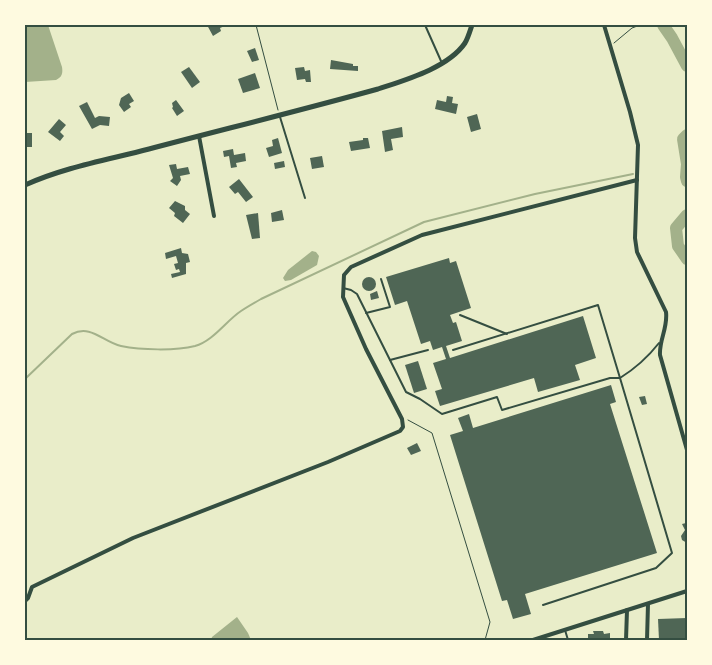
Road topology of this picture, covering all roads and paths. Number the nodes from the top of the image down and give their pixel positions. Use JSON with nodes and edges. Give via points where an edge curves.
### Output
{"nodes":[{"id":1,"x":256,"y":25,"type":"edge"},
{"id":2,"x":425,"y":25,"type":"edge"},
{"id":3,"x":472,"y":25,"type":"edge"},
{"id":4,"x":604,"y":25,"type":"edge"},
{"id":5,"x":640,"y":25,"type":"edge"},
{"id":6,"x":611,"y":46,"type":"junction"},
{"id":7,"x":442,"y":64,"type":"junction"},
{"id":8,"x":280,"y":116,"type":"junction"},
{"id":9,"x":200,"y":136,"type":"junction"},
{"id":10,"x":637,"y":180,"type":"junction"},
{"id":11,"x":25,"y":185,"type":"edge"},
{"id":12,"x":305,"y":198,"type":"dead end"},
{"id":13,"x":214,"y":216,"type":"dead end"},
{"id":14,"x":381,"y":279,"type":"dead end"},
{"id":15,"x":344,"y":288,"type":"junction"},
{"id":16,"x":366,"y":313,"type":"junction"},
{"id":17,"x":460,"y":315,"type":"dead end"},
{"id":18,"x":507,"y":334,"type":"junction"},
{"id":19,"x":661,"y":341,"type":"junction"},
{"id":20,"x":428,"y":350,"type":"dead end"},
{"id":21,"x":453,"y":350,"type":"dead end"},
{"id":22,"x":390,"y":360,"type":"junction"},
{"id":23,"x":620,"y":378,"type":"junction"},
{"id":24,"x":402,"y":419,"type":"junction"},
{"id":25,"x":687,"y":450,"type":"edge"},
{"id":26,"x":687,"y":592,"type":"edge"},
{"id":27,"x":25,"y":601,"type":"edge"},
{"id":28,"x":648,"y":604,"type":"junction"},
{"id":29,"x":543,"y":605,"type":"dead end"},
{"id":30,"x":628,"y":610,"type":"junction"},
{"id":31,"x":565,"y":630,"type":"junction"},
{"id":32,"x":484,"y":640,"type":"edge"},
{"id":33,"x":533,"y":640,"type":"edge"},
{"id":34,"x":568,"y":640,"type":"edge"},
{"id":35,"x":626,"y":640,"type":"edge"},
{"id":36,"x":647,"y":640,"type":"edge"}],
"edges":[{"from":1,"to":8,"type":"path"},
{"from":2,"to":7,"type":"lane"},
{"from":3,"to":7,"type":"street","via":[[465,43]]},
{"from":4,"to":6,"type":"street"},
{"from":5,"to":6,"type":"path"},
{"from":6,"to":10,"type":"street","via":[[638,145]]},
{"from":7,"to":8,"type":"street","via":[[378,89]]},
{"from":8,"to":9,"type":"street"},
{"from":8,"to":12,"type":"lane"},
{"from":9,"to":11,"type":"street","via":[[77,166]]},
{"from":9,"to":13,"type":"street"},
{"from":10,"to":15,"type":"street","via":[[422,236],[351,267],[344,275]]},
{"from":10,"to":19,"type":"street","via":[[637,252],[666,312],[667,321]]},
{"from":14,"to":16,"type":"lane","via":[[390,307]]},
{"from":15,"to":16,"type":"lane","via":[[356,294]]},
{"from":15,"to":24,"type":"street","via":[[343,297],[354,323]]},
{"from":16,"to":22,"type":"lane"},
{"from":17,"to":18,"type":"lane"},
{"from":18,"to":21,"type":"lane"},
{"from":18,"to":23,"type":"lane","via":[[598,304]]},
{"from":19,"to":23,"type":"lane","via":[[650,355]]},
{"from":19,"to":25,"type":"street","via":[[660,355]]},
{"from":20,"to":22,"type":"lane"},
{"from":22,"to":23,"type":"lane","via":[[406,392],[442,414],[497,397],[502,410],[610,378]]},
{"from":23,"to":29,"type":"lane","via":[[672,553],[656,568]]},
{"from":24,"to":27,"type":"street","via":[[400,431],[133,538],[32,587]]},
{"from":24,"to":32,"type":"path","via":[[432,433],[490,622]]},
{"from":26,"to":28,"type":"street"},
{"from":28,"to":30,"type":"street"},
{"from":28,"to":36,"type":"street"},
{"from":30,"to":31,"type":"street"},
{"from":30,"to":35,"type":"street"},
{"from":31,"to":33,"type":"street"},
{"from":31,"to":34,"type":"lane"}]}
